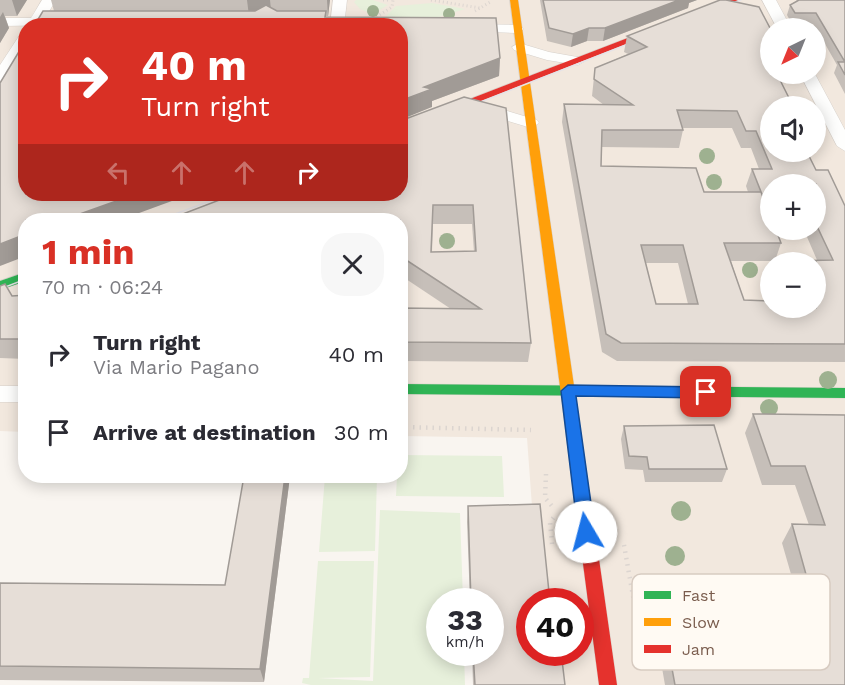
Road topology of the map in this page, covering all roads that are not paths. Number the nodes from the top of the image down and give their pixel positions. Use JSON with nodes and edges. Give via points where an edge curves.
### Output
{"nodes":[{"id":1,"x":49,"y":0,"type":"edge"},
{"id":2,"x":340,"y":0,"type":"edge"},
{"id":3,"x":514,"y":0,"type":"edge"},
{"id":4,"x":734,"y":0,"type":"edge"},
{"id":5,"x":769,"y":0,"type":"edge"},
{"id":6,"x":38,"y":18,"type":"edge"},
{"id":7,"x":338,"y":18,"type":"edge"},
{"id":8,"x":779,"y":18,"type":"edge"},
{"id":9,"x":0,"y":22,"type":"edge"},
{"id":10,"x":18,"y":23,"type":"edge"},
{"id":11,"x":450,"y":28,"type":"edge"},
{"id":12,"x":517,"y":29,"type":"junction"},
{"id":13,"x":519,"y":47,"type":"junction"},
{"id":14,"x":18,"y":49,"type":"edge"},
{"id":15,"x":578,"y":61,"type":"junction"},
{"id":16,"x":0,"y":77,"type":"edge"},
{"id":17,"x":525,"y":82,"type":"junction"},
{"id":18,"x":812,"y":84,"type":"edge"},
{"id":19,"x":466,"y":104,"type":"junction"},
{"id":20,"x":531,"y":123,"type":"junction"},
{"id":21,"x":408,"y":127,"type":"edge"},
{"id":22,"x":845,"y":146,"type":"edge"},
{"id":23,"x":18,"y":279,"type":"edge"},
{"id":24,"x":0,"y":286,"type":"edge"},
{"id":25,"x":408,"y":389,"type":"edge"},
{"id":26,"x":568,"y":391,"type":"junction"},
{"id":27,"x":845,"y":393,"type":"edge"},
{"id":28,"x":0,"y":394,"type":"edge"},
{"id":29,"x":18,"y":394,"type":"edge"},
{"id":30,"x":608,"y":685,"type":"edge"}],
"edges":[{"from":1,"to":6,"type":"street"},
{"from":2,"to":7,"type":"street"},
{"from":3,"to":12,"type":"street"},
{"from":4,"to":15,"type":"street"},
{"from":5,"to":8,"type":"street"},
{"from":9,"to":10,"type":"street"},
{"from":11,"to":12,"type":"street"},
{"from":12,"to":13,"type":"street"},
{"from":13,"to":15,"type":"street"},
{"from":13,"to":17,"type":"street"},
{"from":14,"to":16,"type":"street"},
{"from":15,"to":17,"type":"street"},
{"from":17,"to":19,"type":"street"},
{"from":17,"to":20,"type":"street"},
{"from":18,"to":22,"type":"street"},
{"from":19,"to":20,"type":"street"},
{"from":19,"to":21,"type":"street"},
{"from":20,"to":26,"type":"street"},
{"from":23,"to":24,"type":"street"},
{"from":25,"to":26,"type":"street"},
{"from":26,"to":27,"type":"street"},
{"from":26,"to":30,"type":"street"},
{"from":28,"to":29,"type":"street"}]}
